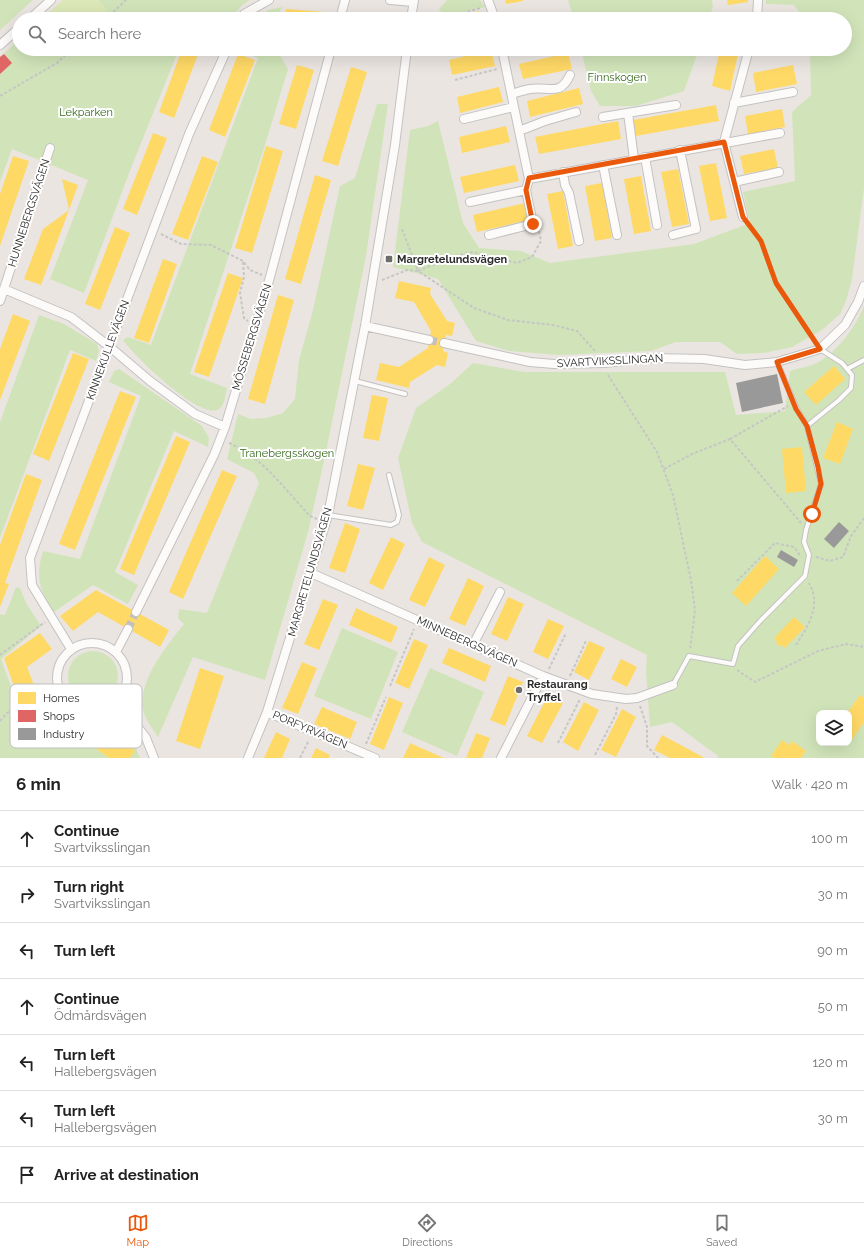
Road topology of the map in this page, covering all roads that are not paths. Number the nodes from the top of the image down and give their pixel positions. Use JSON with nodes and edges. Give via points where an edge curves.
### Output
{"nodes":[{"id":1,"x":51,"y":0,"type":"edge"},
{"id":2,"x":269,"y":0,"type":"edge"},
{"id":3,"x":345,"y":0,"type":"edge"},
{"id":4,"x":390,"y":0,"type":"edge"},
{"id":5,"x":758,"y":0,"type":"edge"},
{"id":6,"x":413,"y":1,"type":"edge"},
{"id":7,"x":38,"y":12,"type":"edge"},
{"id":8,"x":248,"y":12,"type":"edge"},
{"id":9,"x":342,"y":12,"type":"edge"},
{"id":10,"x":412,"y":12,"type":"edge"},
{"id":11,"x":757,"y":12,"type":"edge"},
{"id":12,"x":12,"y":34,"type":"edge"},
{"id":13,"x":0,"y":45,"type":"edge"},
{"id":14,"x":224,"y":56,"type":"edge"},
{"id":15,"x":329,"y":56,"type":"edge"},
{"id":16,"x":406,"y":56,"type":"edge"},
{"id":17,"x":505,"y":56,"type":"edge"},
{"id":18,"x":746,"y":56,"type":"edge"},
{"id":19,"x":570,"y":75,"type":"dead end"},
{"id":20,"x":793,"y":92,"type":"dead end"},
{"id":21,"x":512,"y":94,"type":"junction"},
{"id":22,"x":734,"y":103,"type":"junction"},
{"id":23,"x":676,"y":105,"type":"dead end"},
{"id":24,"x":514,"y":107,"type":"junction"},
{"id":25,"x":576,"y":112,"type":"dead end"},
{"id":26,"x":628,"y":113,"type":"junction"},
{"id":27,"x":603,"y":117,"type":"dead end"},
{"id":28,"x":464,"y":119,"type":"dead end"},
{"id":29,"x":519,"y":131,"type":"junction"},
{"id":30,"x":780,"y":133,"type":"dead end"},
{"id":31,"x":724,"y":142,"type":"junction"},
{"id":32,"x":50,"y":148,"type":"dead end"},
{"id":33,"x":680,"y":150,"type":"junction"},
{"id":34,"x":645,"y":156,"type":"junction"},
{"id":35,"x":634,"y":159,"type":"junction"},
{"id":36,"x":603,"y":164,"type":"junction"},
{"id":37,"x":563,"y":172,"type":"junction"},
{"id":38,"x":778,"y":172,"type":"dead end"},
{"id":39,"x":529,"y":178,"type":"junction"},
{"id":40,"x":734,"y":182,"type":"junction"},
{"id":41,"x":526,"y":190,"type":"junction"},
{"id":42,"x":470,"y":202,"type":"dead end"},
{"id":43,"x":743,"y":217,"type":"road end"},
{"id":44,"x":657,"y":225,"type":"dead end"},
{"id":45,"x":489,"y":235,"type":"dead end"},
{"id":46,"x":617,"y":235,"type":"dead end"},
{"id":47,"x":673,"y":235,"type":"dead end"},
{"id":48,"x":579,"y":241,"type":"dead end"},
{"id":49,"x":864,"y":286,"type":"edge"},
{"id":50,"x":4,"y":289,"type":"junction"},
{"id":51,"x":0,"y":301,"type":"edge"},
{"id":52,"x":365,"y":326,"type":"junction"},
{"id":53,"x":429,"y":340,"type":"tunnel mouth"},
{"id":54,"x":444,"y":344,"type":"tunnel mouth"},
{"id":55,"x":110,"y":347,"type":"junction"},
{"id":56,"x":820,"y":349,"type":"junction"},
{"id":57,"x":864,"y":360,"type":"edge"},
{"id":58,"x":777,"y":362,"type":"junction"},
{"id":59,"x":847,"y":369,"type":"junction"},
{"id":60,"x":354,"y":381,"type":"junction"},
{"id":61,"x":405,"y":394,"type":"dead end"},
{"id":62,"x":807,"y":426,"type":"junction"},
{"id":63,"x":225,"y":427,"type":"junction"},
{"id":64,"x":390,"y":475,"type":"dead end"},
{"id":65,"x":327,"y":518,"type":"junction"},
{"id":66,"x":311,"y":573,"type":"junction"},
{"id":67,"x":500,"y":592,"type":"dead end"},
{"id":68,"x":136,"y":612,"type":"tunnel mouth"},
{"id":69,"x":128,"y":629,"type":"tunnel mouth"},
{"id":70,"x":473,"y":645,"type":"junction"},
{"id":71,"x":71,"y":649,"type":"junction"},
{"id":72,"x":116,"y":652,"type":"junction"},
{"id":73,"x":544,"y":677,"type":"junction"},
{"id":74,"x":58,"y":684,"type":"edge"},
{"id":75,"x":125,"y":684,"type":"edge"},
{"id":76,"x":673,"y":685,"type":"joint"},
{"id":77,"x":267,"y":712,"type":"junction"},
{"id":78,"x":142,"y":733,"type":"edge"},
{"id":79,"x":154,"y":758,"type":"edge"},
{"id":80,"x":248,"y":758,"type":"edge"},
{"id":81,"x":375,"y":758,"type":"edge"},
{"id":82,"x":501,"y":758,"type":"edge"}],
"edges":[{"from":1,"to":7,"type":"street"},
{"from":2,"to":8,"type":"street"},
{"from":3,"to":9,"type":"street"},
{"from":4,"to":6,"type":"street"},
{"from":5,"to":11,"type":"street"},
{"from":6,"to":10,"type":"street"},
{"from":12,"to":13,"type":"street"},
{"from":14,"to":55,"type":"street","name":"KINNEKULLEVÄGEN","via":[[189,134]]},
{"from":15,"to":63,"type":"street","name":"MÖSSEBERGSVÄGEN","via":[[256,324]]},
{"from":16,"to":52,"type":"street","name":"MARGRETELUNDSVÄGEN","via":[[395,145]]},
{"from":17,"to":21,"type":"street"},
{"from":18,"to":22,"type":"street"},
{"from":19,"to":21,"type":"street","via":[[559,89],[530,89]]},
{"from":20,"to":22,"type":"street"},
{"from":21,"to":24,"type":"street"},
{"from":22,"to":31,"type":"street"},
{"from":23,"to":26,"type":"street"},
{"from":24,"to":28,"type":"street"},
{"from":24,"to":29,"type":"street"},
{"from":25,"to":29,"type":"street"},
{"from":26,"to":27,"type":"street"},
{"from":26,"to":35,"type":"street"},
{"from":29,"to":39,"type":"street"},
{"from":30,"to":31,"type":"street"},
{"from":31,"to":33,"type":"street"},
{"from":31,"to":40,"type":"street"},
{"from":32,"to":50,"type":"street","name":"HUNNEBERGSVÄGEN"},
{"from":33,"to":34,"type":"street"},
{"from":33,"to":47,"type":"street","via":[[696,230]]},
{"from":34,"to":35,"type":"street"},
{"from":34,"to":44,"type":"street"},
{"from":35,"to":36,"type":"street"},
{"from":36,"to":37,"type":"street"},
{"from":36,"to":46,"type":"street"},
{"from":37,"to":39,"type":"street"},
{"from":37,"to":48,"type":"street"},
{"from":38,"to":40,"type":"street"},
{"from":39,"to":41,"type":"street"},
{"from":40,"to":43,"type":"street"},
{"from":41,"to":42,"type":"street"},
{"from":41,"to":45,"type":"street","via":[[533,224]]},
{"from":49,"to":56,"type":"street","name":"SVARTVIKSSLINGAN","via":[[845,325]]},
{"from":50,"to":51,"type":"street","name":"HUNNEBERGSVÄGEN"},
{"from":50,"to":55,"type":"street","via":[[71,316]]},
{"from":52,"to":53,"type":"street"},
{"from":52,"to":60,"type":"street","name":"MARGRETELUNDSVÄGEN"},
{"from":54,"to":58,"type":"street","name":"SVARTVIKSSLINGAN","via":[[554,364],[654,358],[704,359],[745,365]]},
{"from":55,"to":63,"type":"street","via":[[150,382],[195,414]]},
{"from":55,"to":71,"type":"street","name":"KINNEKULLEVÄGEN","via":[[30,558],[32,585]]},
{"from":56,"to":58,"type":"street","name":"SVARTVIKSSLINGAN"},
{"from":56,"to":59,"type":"lane"},
{"from":57,"to":59,"type":"lane"},
{"from":58,"to":62,"type":"lane","via":[[796,409]]},
{"from":59,"to":62,"type":"lane","via":[[852,375],[851,388]]},
{"from":60,"to":61,"type":"lane"},
{"from":60,"to":65,"type":"street","name":"MARGRETELUNDSVÄGEN"},
{"from":62,"to":76,"type":"lane","via":[[821,484],[806,530],[804,542],[808,555],[805,576],[738,646],[733,664],[689,656]]},
{"from":63,"to":68,"type":"street","name":"MÖSSEBERGSVÄGEN","via":[[214,455]]},
{"from":64,"to":65,"type":"lane","via":[[399,515],[397,522],[391,525]]},
{"from":65,"to":66,"type":"street","name":"MARGRETELUNDSVÄGEN"},
{"from":66,"to":70,"type":"street","name":"MINNEBERGSVÄGEN"},
{"from":66,"to":77,"type":"street","name":"MARGRETELUNDSVÄGEN"},
{"from":67,"to":70,"type":"street"},
{"from":69,"to":72,"type":"street"},
{"from":70,"to":73,"type":"street","name":"MINNEBERGSVÄGEN"},
{"from":71,"to":72,"type":"street","via":[[79,645],[99,643]]},
{"from":71,"to":74,"type":"street","via":[[58,666]]},
{"from":72,"to":75,"type":"street","via":[[126,671]]},
{"from":73,"to":76,"type":"street","name":"MINNEBERGSVÄGEN","via":[[585,691],[617,698],[638,698]]},
{"from":73,"to":82,"type":"street"},
{"from":77,"to":80,"type":"street","name":"MARGRETELUNDSVÄGEN"},
{"from":77,"to":81,"type":"street","name":"PORFYRVÄGEN"},
{"from":78,"to":79,"type":"street"}]}
